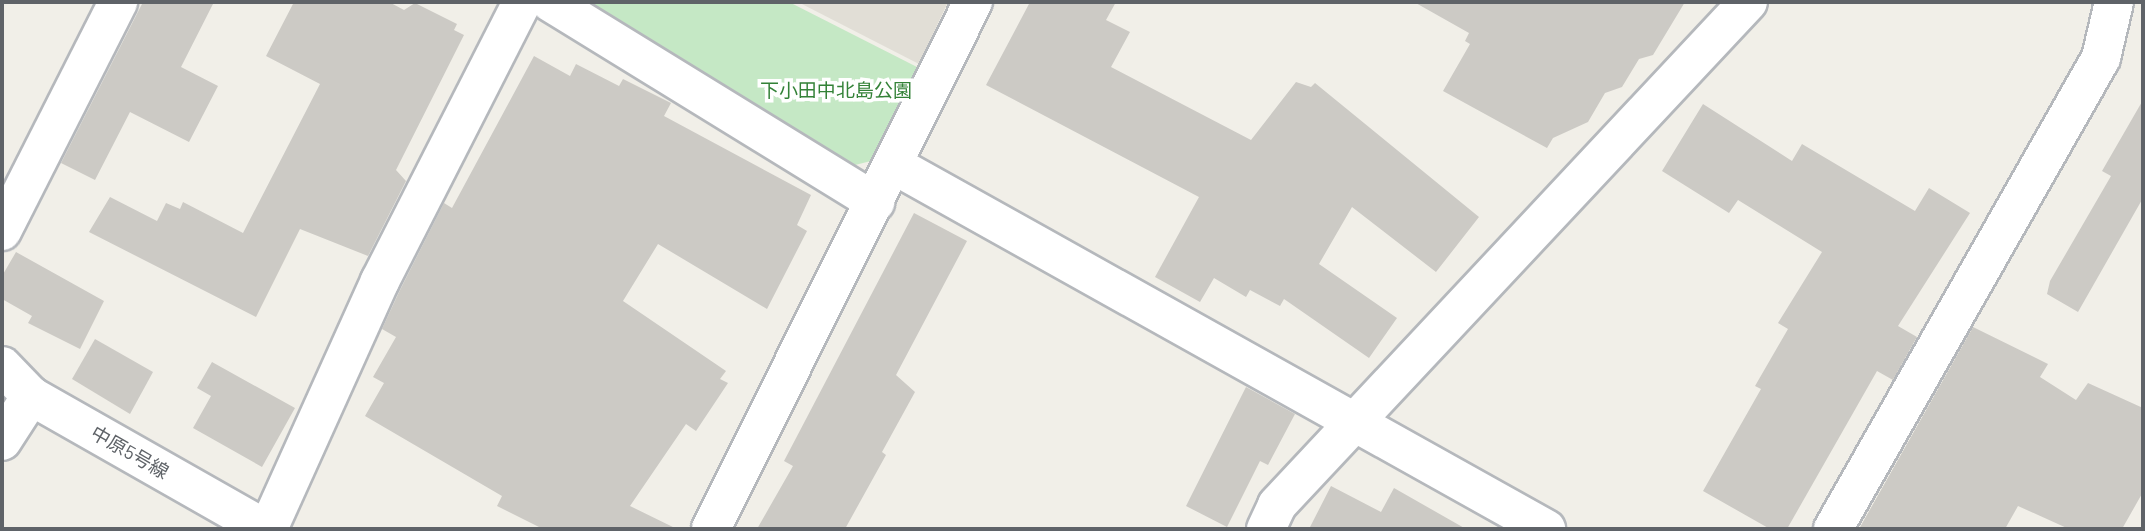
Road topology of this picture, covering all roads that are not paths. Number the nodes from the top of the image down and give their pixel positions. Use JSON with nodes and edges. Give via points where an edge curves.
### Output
{"nodes":[{"id":1,"x":118,"y":2,"type":"edge"},
{"id":2,"x":522,"y":2,"type":"edge"},
{"id":3,"x":550,"y":2,"type":"edge"},
{"id":4,"x":973,"y":2,"type":"edge"},
{"id":5,"x":1748,"y":2,"type":"edge"},
{"id":6,"x":2114,"y":2,"type":"edge"},
{"id":7,"x":894,"y":165,"type":"junction"},
{"id":8,"x":875,"y":202,"type":"junction"},
{"id":9,"x":2,"y":231,"type":"edge"},
{"id":10,"x":2,"y":366,"type":"edge"},
{"id":11,"x":31,"y":396,"type":"junction"},
{"id":12,"x":1357,"y":422,"type":"junction"},
{"id":13,"x":2,"y":441,"type":"edge"},
{"id":14,"x":266,"y":529,"type":"edge"},
{"id":15,"x":711,"y":529,"type":"edge"},
{"id":16,"x":1266,"y":529,"type":"edge"},
{"id":17,"x":1546,"y":529,"type":"edge"},
{"id":18,"x":1833,"y":529,"type":"edge"}],
"edges":[{"from":1,"to":9,"type":"street"},
{"from":2,"to":14,"type":"street","via":[[380,281]]},
{"from":3,"to":8,"type":"street"},
{"from":4,"to":7,"type":"street"},
{"from":5,"to":12,"type":"street"},
{"from":6,"to":18,"type":"street","via":[[2101,58]]},
{"from":7,"to":8,"type":"street"},
{"from":7,"to":12,"type":"street"},
{"from":8,"to":15,"type":"street"},
{"from":10,"to":11,"type":"street","name":"中原5号線"},
{"from":11,"to":13,"type":"street"},
{"from":11,"to":14,"type":"street","name":"中原5号線"},
{"from":12,"to":16,"type":"street","via":[[1276,505]]},
{"from":12,"to":17,"type":"street"}]}
